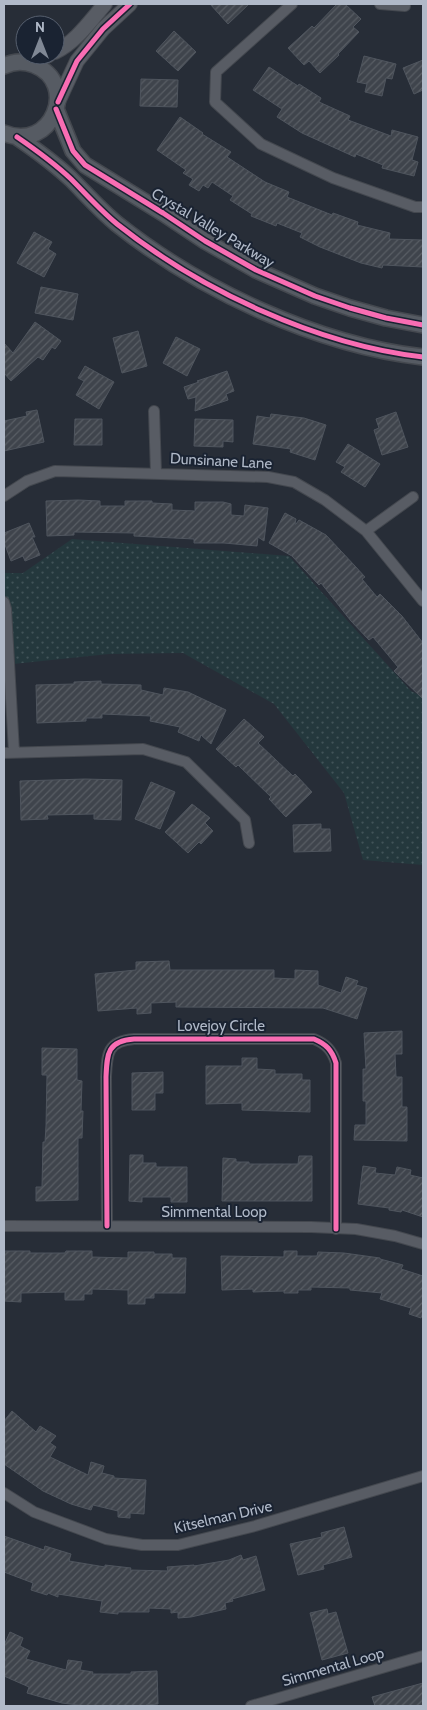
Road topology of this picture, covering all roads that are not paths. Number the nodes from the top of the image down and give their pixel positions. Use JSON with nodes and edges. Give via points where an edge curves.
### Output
{"nodes":[{"id":1,"x":105,"y":4,"type":"edge"},
{"id":2,"x":130,"y":4,"type":"edge"},
{"id":3,"x":292,"y":4,"type":"edge"},
{"id":4,"x":380,"y":4,"type":"edge"},
{"id":5,"x":405,"y":6,"type":"dead end"},
{"id":6,"x":65,"y":47,"type":"edge"},
{"id":7,"x":32,"y":65,"type":"edge"},
{"id":8,"x":57,"y":105,"type":"junction"},
{"id":9,"x":8,"y":136,"type":"edge"},
{"id":10,"x":423,"y":207,"type":"edge"},
{"id":11,"x":423,"y":325,"type":"edge"},
{"id":12,"x":423,"y":358,"type":"edge"},
{"id":13,"x":154,"y":411,"type":"dead end"},
{"id":14,"x":156,"y":473,"type":"junction"},
{"id":15,"x":4,"y":496,"type":"edge"},
{"id":16,"x":413,"y":497,"type":"dead end"},
{"id":17,"x":366,"y":531,"type":"junction"},
{"id":18,"x":423,"y":601,"type":"edge"},
{"id":19,"x":4,"y":602,"type":"edge"},
{"id":20,"x":9,"y":753,"type":"edge"},
{"id":21,"x":249,"y":843,"type":"dead end"},
{"id":22,"x":4,"y":1226,"type":"edge"},
{"id":23,"x":107,"y":1226,"type":"junction"},
{"id":24,"x":336,"y":1228,"type":"junction"},
{"id":25,"x":423,"y":1244,"type":"edge"},
{"id":26,"x":423,"y":1476,"type":"edge"},
{"id":27,"x":4,"y":1493,"type":"edge"},
{"id":28,"x":423,"y":1656,"type":"edge"},
{"id":29,"x":251,"y":1706,"type":"edge"}],
"edges":[{"from":1,"to":6,"type":"street"},
{"from":2,"to":8,"type":"street","via":[[77,62]]},
{"from":3,"to":10,"type":"street","via":[[216,72],[215,102],[261,144],[333,178]]},
{"from":4,"to":5,"type":"street"},
{"from":7,"to":8,"type":"main road","name":"Crystal Valley Parkway","via":[[51,78]]},
{"from":8,"to":9,"type":"main road","via":[[50,122],[38,132],[24,137]]},
{"from":8,"to":11,"type":"main road","name":"Crystal Valley Parkway","via":[[74,151],[85,165],[205,242],[256,270],[315,296],[386,318]]},
{"from":9,"to":12,"type":"main road","via":[[47,158],[118,225],[209,286],[339,339]]},
{"from":13,"to":14,"type":"street"},
{"from":14,"to":15,"type":"street","name":"Dunsinane Lane","via":[[55,471],[27,481]]},
{"from":14,"to":17,"type":"street","name":"Dunsinane Lane","via":[[268,477],[294,482],[325,500]]},
{"from":16,"to":17,"type":"street"},
{"from":17,"to":18,"type":"street","name":"Dunsinane Lane"},
{"from":19,"to":20,"type":"street"},
{"from":20,"to":21,"type":"street","via":[[142,748],[186,762],[245,820]]},
{"from":22,"to":23,"type":"street","name":"Simmental Loop"},
{"from":23,"to":24,"type":"street","name":"Simmental Loop"},
{"from":23,"to":24,"type":"street","name":"Lovejoy Circle","via":[[106,1077],[107,1056],[113,1045],[134,1039],[314,1039],[333,1052],[336,1063]]},
{"from":24,"to":25,"type":"street","name":"Simmental Loop","via":[[395,1236]]},
{"from":26,"to":27,"type":"street","name":"Kitselman Drive","via":[[255,1526],[178,1545],[142,1545],[106,1539],[34,1512]]},
{"from":28,"to":29,"type":"street","name":"Simmental Loop"}]}
